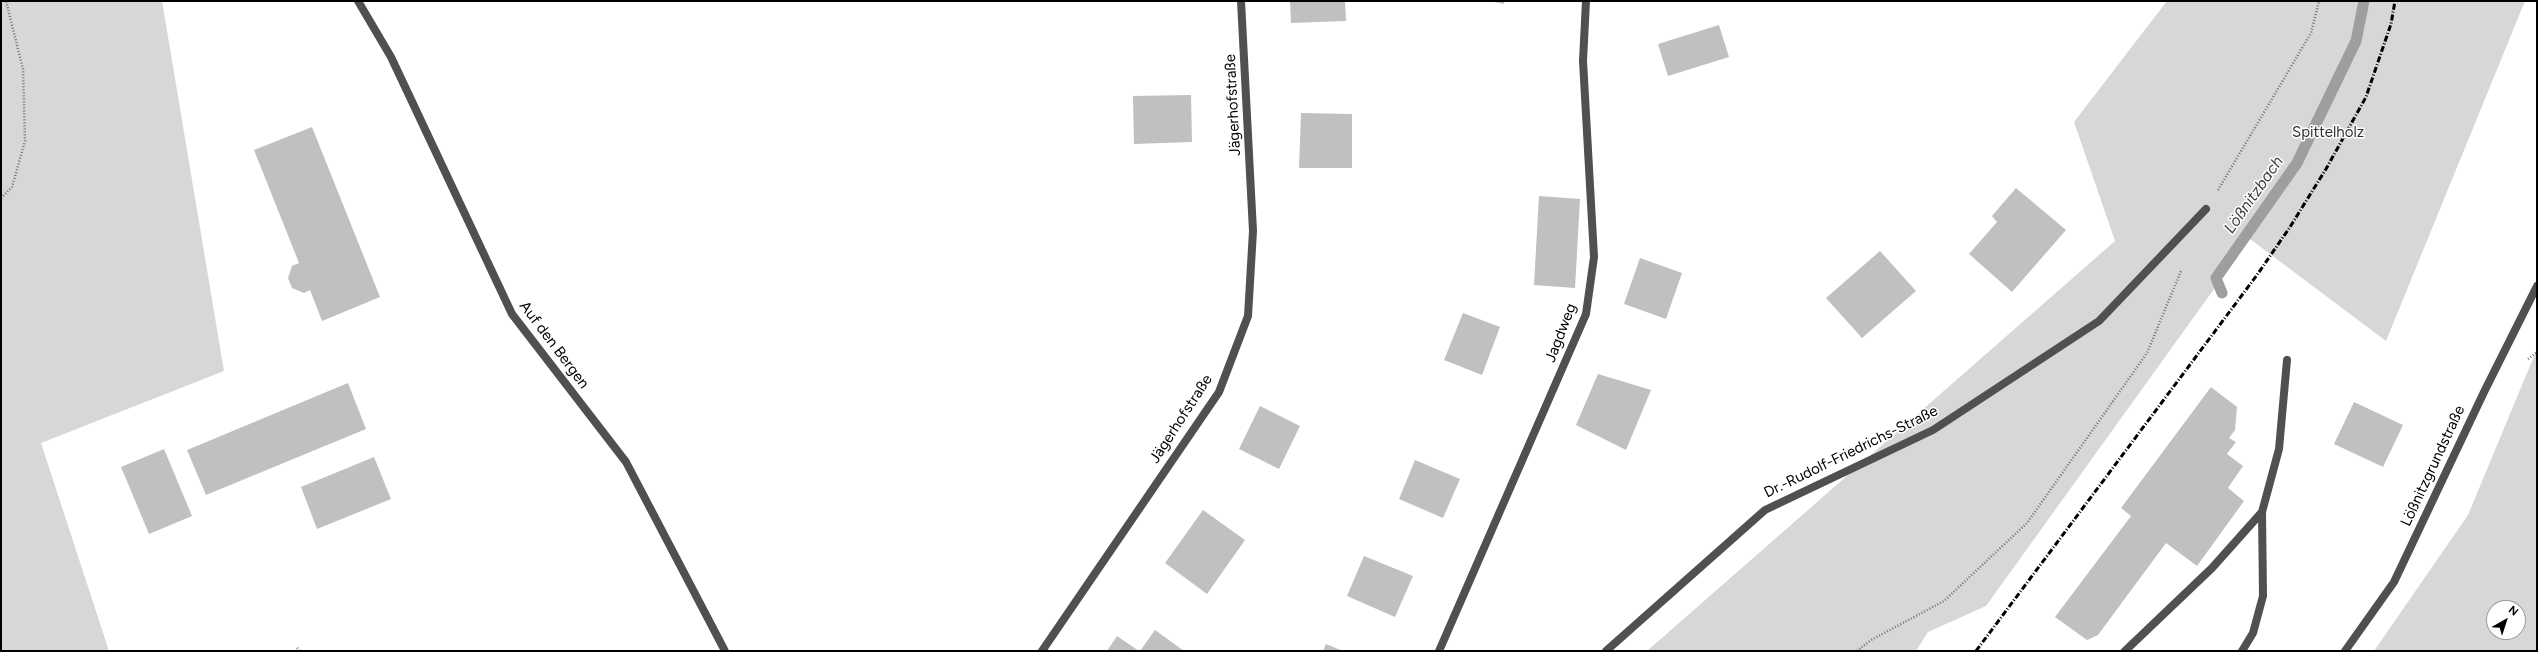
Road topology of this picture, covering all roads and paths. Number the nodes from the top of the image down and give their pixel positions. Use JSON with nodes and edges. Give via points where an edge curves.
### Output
{"nodes":[{"id":1,"x":6,"y":1,"type":"edge"},
{"id":2,"x":358,"y":1,"type":"edge"},
{"id":3,"x":1241,"y":1,"type":"edge"},
{"id":4,"x":1586,"y":1,"type":"edge"},
{"id":5,"x":2320,"y":1,"type":"edge"},
{"id":6,"x":1,"y":198,"type":"edge"},
{"id":7,"x":2206,"y":209,"type":"joint"},
{"id":8,"x":2183,"y":267,"type":"dead end"},
{"id":9,"x":2537,"y":286,"type":"edge"},
{"id":10,"x":2287,"y":360,"type":"dead end"},
{"id":11,"x":2262,"y":512,"type":"junction"},
{"id":12,"x":297,"y":648,"type":"dead end"},
{"id":13,"x":300,"y":651,"type":"edge"},
{"id":14,"x":725,"y":651,"type":"edge"},
{"id":15,"x":1042,"y":651,"type":"edge"},
{"id":16,"x":1439,"y":651,"type":"edge"},
{"id":17,"x":1606,"y":651,"type":"edge"},
{"id":18,"x":1857,"y":651,"type":"edge"},
{"id":19,"x":2125,"y":651,"type":"edge"},
{"id":20,"x":2242,"y":651,"type":"edge"},
{"id":21,"x":2345,"y":651,"type":"edge"}],
"edges":[{"from":1,"to":6,"type":"path","via":[[23,69],[24,141],[12,187]]},
{"from":2,"to":14,"type":"street","name":"Auf den Bergen","via":[[391,57],[512,314],[626,462]]},
{"from":3,"to":15,"type":"street","name":"Jägerhofstraße","via":[[1253,231],[1248,316],[1219,392]]},
{"from":4,"to":16,"type":"street","name":"Jagdweg","via":[[1583,60],[1594,257],[1586,314]]},
{"from":5,"to":7,"type":"path","via":[[2311,33]]},
{"from":7,"to":17,"type":"street","name":"Dr.-Rudolf-Friedrichs-Straße","via":[[2099,321],[1933,430],[1765,510]]},
{"from":8,"to":18,"type":"path","via":[[2148,353],[2027,523],[1944,601],[1871,640]]},
{"from":9,"to":21,"type":"street","name":"Lößnitzgrundstraße","via":[[2394,582]]},
{"from":10,"to":11,"type":"street","via":[[2279,449]]},
{"from":11,"to":19,"type":"street","via":[[2212,568]]},
{"from":11,"to":20,"type":"street","via":[[2263,596],[2253,633]]},
{"from":12,"to":13,"type":"path"}]}
